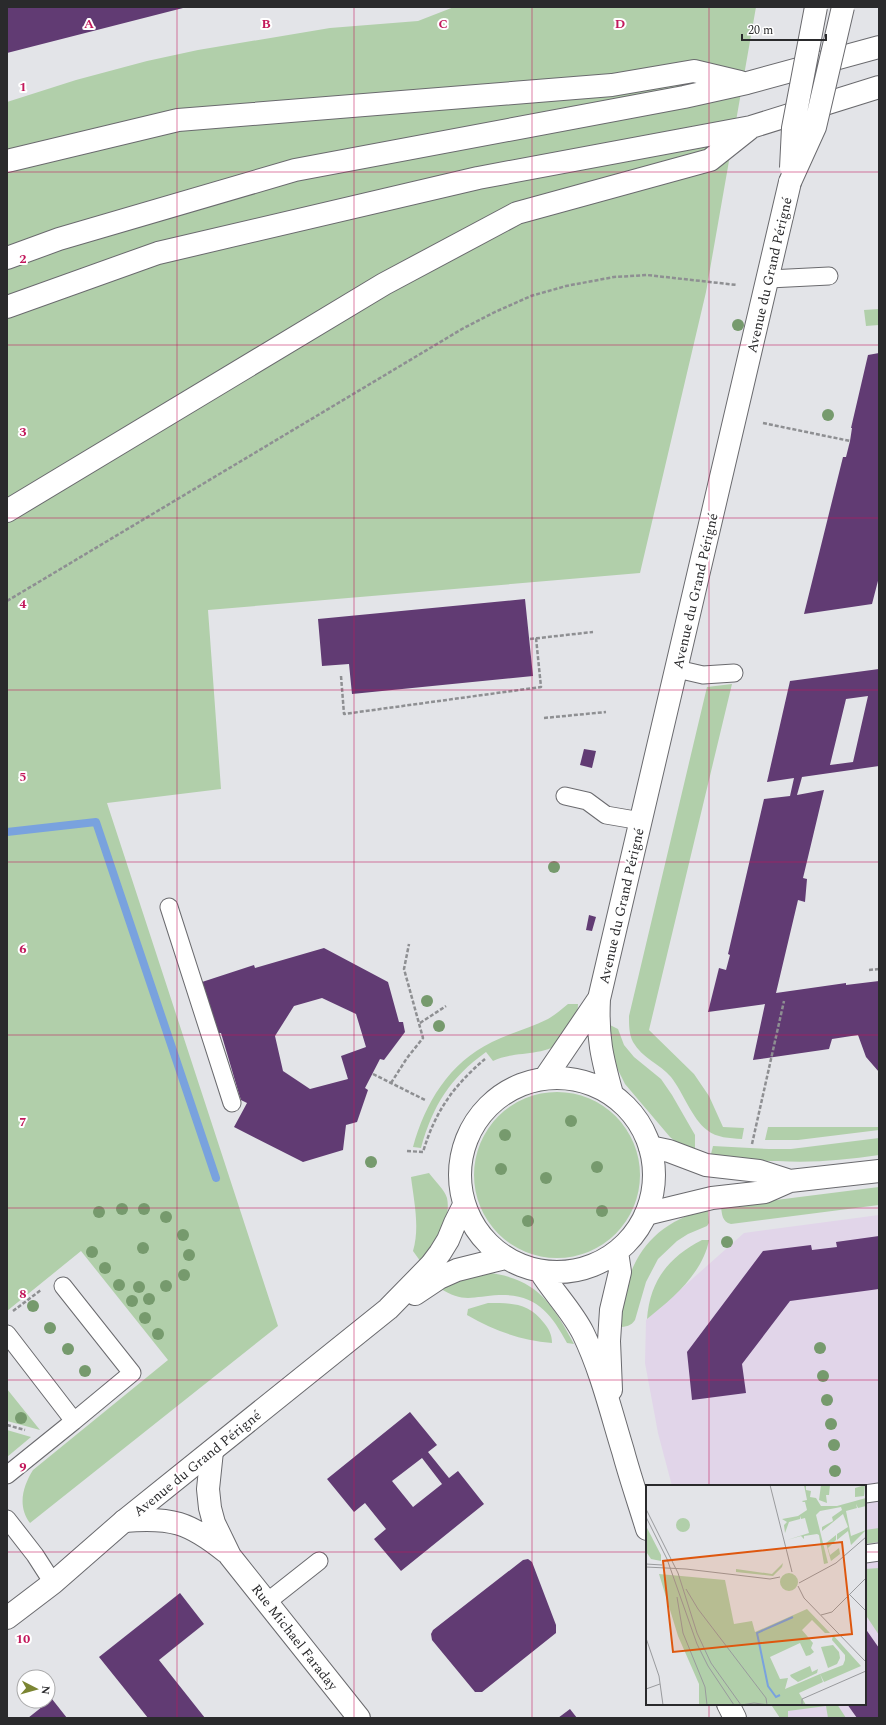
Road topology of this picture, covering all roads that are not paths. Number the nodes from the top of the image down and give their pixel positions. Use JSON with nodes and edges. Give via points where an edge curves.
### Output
{"nodes":[{"id":1,"x":816,"y":7,"type":"edge"},
{"id":2,"x":843,"y":7,"type":"edge"},
{"id":3,"x":879,"y":47,"type":"edge"},
{"id":4,"x":748,"y":83,"type":"junction"},
{"id":5,"x":879,"y":87,"type":"edge"},
{"id":6,"x":751,"y":127,"type":"junction"},
{"id":7,"x":7,"y":161,"type":"edge"},
{"id":8,"x":790,"y":182,"type":"junction"},
{"id":9,"x":7,"y":258,"type":"edge"},
{"id":10,"x":829,"y":276,"type":"dead end"},
{"id":11,"x":769,"y":279,"type":"junction"},
{"id":12,"x":7,"y":307,"type":"edge"},
{"id":13,"x":7,"y":511,"type":"edge"},
{"id":14,"x":677,"y":669,"type":"junction"},
{"id":15,"x":734,"y":672,"type":"dead end"},
{"id":16,"x":565,"y":796,"type":"dead end"},
{"id":17,"x":641,"y":822,"type":"junction"},
{"id":18,"x":169,"y":907,"type":"dead end"},
{"id":19,"x":599,"y":999,"type":"junction"},
{"id":20,"x":545,"y":1078,"type":"junction"},
{"id":21,"x":612,"y":1094,"type":"junction"},
{"id":22,"x":232,"y":1103,"type":"dead end"},
{"id":23,"x":650,"y":1146,"type":"junction"},
{"id":24,"x":879,"y":1171,"type":"edge"},
{"id":25,"x":790,"y":1181,"type":"junction"},
{"id":26,"x":464,"y":1205,"type":"junction"},
{"id":27,"x":646,"y":1214,"type":"junction"},
{"id":28,"x":617,"y":1252,"type":"junction"},
{"id":29,"x":506,"y":1258,"type":"junction"},
{"id":30,"x":540,"y":1271,"type":"junction"},
{"id":31,"x":63,"y":1286,"type":"road end"},
{"id":32,"x":388,"y":1310,"type":"junction"},
{"id":33,"x":7,"y":1334,"type":"edge"},
{"id":34,"x":611,"y":1409,"type":"junction"},
{"id":35,"x":74,"y":1421,"type":"junction"},
{"id":36,"x":212,"y":1451,"type":"junction"},
{"id":37,"x":7,"y":1474,"type":"edge"},
{"id":38,"x":879,"y":1492,"type":"edge"},
{"id":39,"x":866,"y":1494,"type":"edge"},
{"id":40,"x":7,"y":1519,"type":"edge"},
{"id":41,"x":124,"y":1521,"type":"junction"},
{"id":42,"x":646,"y":1526,"type":"edge"},
{"id":43,"x":879,"y":1552,"type":"edge"},
{"id":44,"x":866,"y":1554,"type":"edge"},
{"id":45,"x":230,"y":1556,"type":"junction"},
{"id":46,"x":319,"y":1561,"type":"dead end"},
{"id":47,"x":53,"y":1583,"type":"junction"},
{"id":48,"x":267,"y":1602,"type":"junction"},
{"id":49,"x":7,"y":1618,"type":"edge"},
{"id":50,"x":728,"y":1705,"type":"edge"},
{"id":51,"x":359,"y":1718,"type":"edge"},
{"id":52,"x":735,"y":1718,"type":"edge"}],
"edges":[{"from":1,"to":8,"type":"main road","name":"Avenue du Grand Périgné","bridge":true,"via":[[793,128]]},
{"from":2,"to":8,"type":"main road","name":"Avenue du Grand Périgné","bridge":true,"via":[[815,127]]},
{"from":3,"to":4,"type":"main road"},
{"from":4,"to":7,"type":"main road","via":[[694,71],[612,85],[178,120]]},
{"from":4,"to":9,"type":"main road","via":[[295,170],[59,239]]},
{"from":5,"to":6,"type":"main road"},
{"from":6,"to":12,"type":"main road","via":[[478,178],[158,253]]},
{"from":6,"to":13,"type":"main road","via":[[710,160],[517,213],[384,284]]},
{"from":8,"to":11,"type":"main road","name":"Avenue du Grand Périgné"},
{"from":10,"to":11,"type":"lane"},
{"from":11,"to":14,"type":"main road","name":"Avenue du Grand Périgné"},
{"from":14,"to":15,"type":"lane","via":[[703,675]]},
{"from":14,"to":17,"type":"main road","name":"Avenue du Grand Périgné"},
{"from":16,"to":17,"type":"lane","via":[[587,801],[606,815]]},
{"from":17,"to":19,"type":"main road","name":"Avenue du Grand Périgné"},
{"from":18,"to":22,"type":"lane"},
{"from":19,"to":20,"type":"main road","name":"Avenue du Grand Périgné"},
{"from":19,"to":21,"type":"main road","name":"Avenue du Grand Périgné","via":[[601,1054]]},
{"from":20,"to":21,"type":"main road","via":[[580,1080],[597,1085]]},
{"from":20,"to":26,"type":"main road","via":[[524,1083],[504,1092],[474,1123],[465,1142],[460,1163]]},
{"from":21,"to":23,"type":"main road","via":[[633,1113]]},
{"from":23,"to":25,"type":"main road","via":[[706,1165],[759,1171]]},
{"from":23,"to":27,"type":"main road","via":[[654,1180]]},
{"from":24,"to":25,"type":"main road"},
{"from":25,"to":27,"type":"main road","via":[[765,1192],[712,1198]]},
{"from":26,"to":29,"type":"main road","via":[[480,1235]]},
{"from":26,"to":32,"type":"main road","name":"Avenue du Grand Périgné","via":[[440,1254]]},
{"from":27,"to":28,"type":"main road","via":[[634,1235]]},
{"from":28,"to":30,"type":"main road","via":[[580,1270]]},
{"from":28,"to":34,"type":"main road","via":[[620,1272],[611,1310],[609,1341]]},
{"from":29,"to":30,"type":"main road"},
{"from":29,"to":32,"type":"main road","name":"Avenue du Grand Périgné","via":[[457,1270],[439,1278]]},
{"from":30,"to":34,"type":"main road","via":[[576,1320]]},
{"from":31,"to":35,"type":"lane","via":[[132,1373]]},
{"from":32,"to":36,"type":"main road","name":"Avenue du Grand Périgné"},
{"from":33,"to":35,"type":"lane"},
{"from":34,"to":42,"type":"main road"},
{"from":35,"to":37,"type":"lane"},
{"from":36,"to":41,"type":"main road","name":"Avenue du Grand Périgné"},
{"from":36,"to":45,"type":"main road","name":"Rue Michael Faraday","via":[[208,1489],[210,1508],[214,1523]]},
{"from":38,"to":39,"type":"lane"},
{"from":40,"to":47,"type":"lane"},
{"from":41,"to":45,"type":"main road","name":"Rue Michael Faraday","via":[[147,1519],[187,1526],[207,1537]]},
{"from":41,"to":47,"type":"main road","name":"Avenue du Grand Périgné"},
{"from":43,"to":44,"type":"lane"},
{"from":45,"to":48,"type":"main road","name":"Rue Michael Faraday"},
{"from":46,"to":48,"type":"lane"},
{"from":47,"to":49,"type":"main road","name":"Avenue du Grand Périgné"},
{"from":48,"to":51,"type":"main road","name":"Rue Michael Faraday"},
{"from":50,"to":52,"type":"main road"}]}
